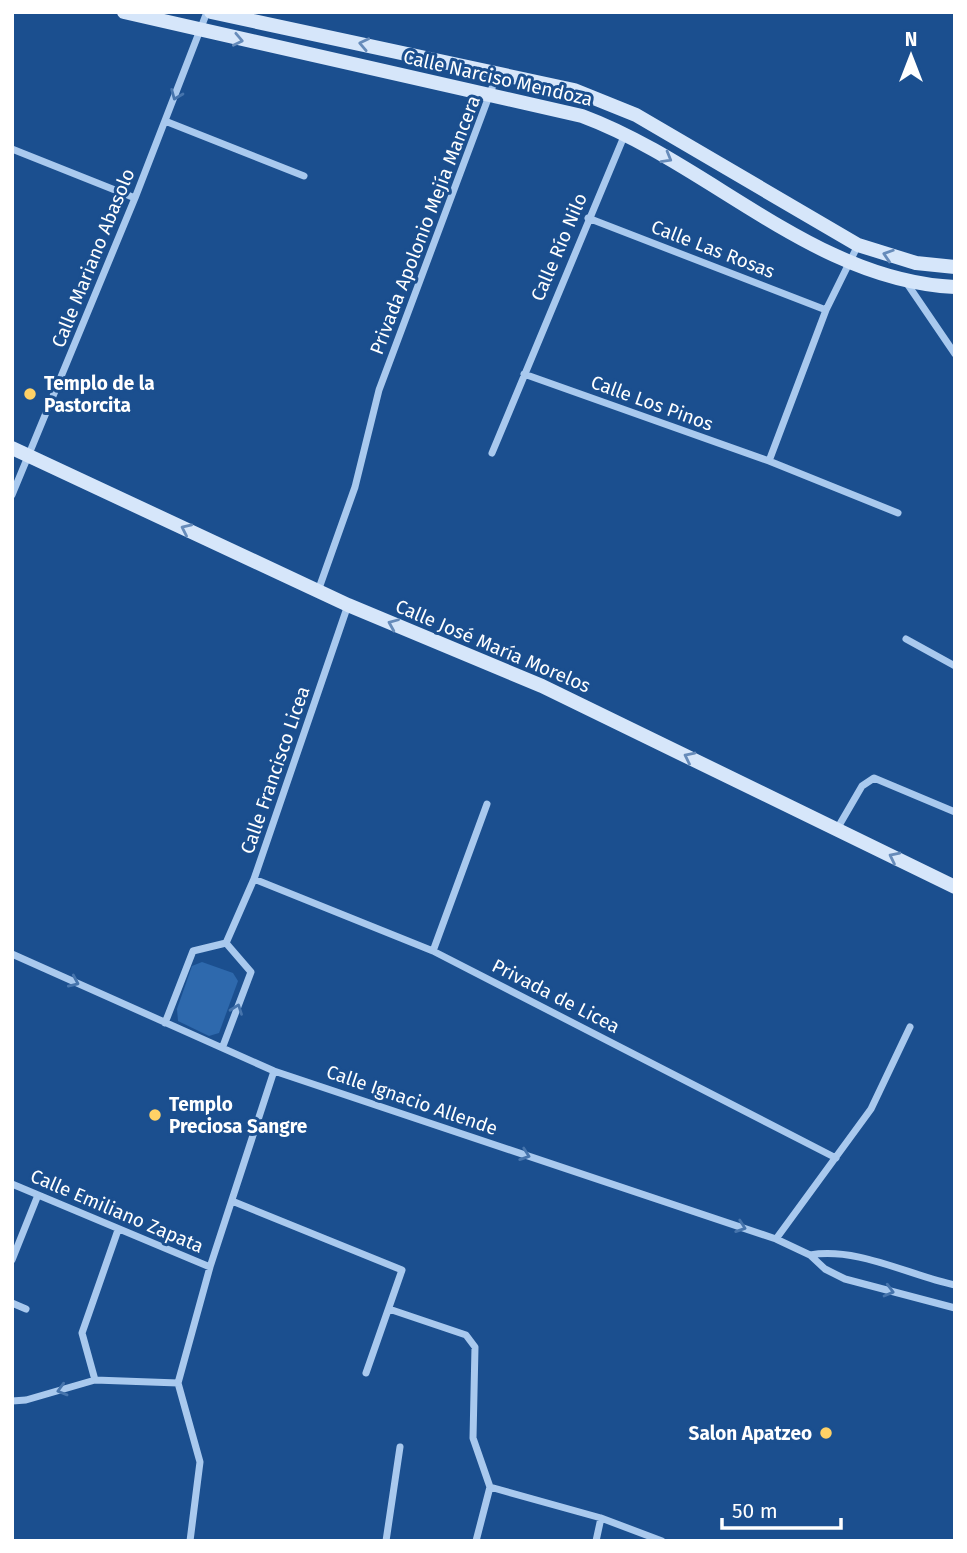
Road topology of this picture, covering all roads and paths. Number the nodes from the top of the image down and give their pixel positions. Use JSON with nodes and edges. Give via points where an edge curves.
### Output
{"nodes":[{"id":1,"x":124,"y":12,"type":"edge"},
{"id":2,"x":209,"y":12,"type":"edge"},
{"id":3,"x":201,"y":32,"type":"junction"},
{"id":4,"x":498,"y":71,"type":"junction"},
{"id":5,"x":492,"y":93,"type":"junction"},
{"id":6,"x":165,"y":121,"type":"junction"},
{"id":7,"x":625,"y":134,"type":"junction"},
{"id":8,"x":12,"y":149,"type":"edge"},
{"id":9,"x":304,"y":176,"type":"dead end"},
{"id":10,"x":135,"y":198,"type":"junction"},
{"id":11,"x":589,"y":218,"type":"junction"},
{"id":12,"x":858,"y":245,"type":"junction"},
{"id":13,"x":849,"y":263,"type":"junction"},
{"id":14,"x":955,"y":267,"type":"edge"},
{"id":15,"x":906,"y":282,"type":"junction"},
{"id":16,"x":955,"y":287,"type":"edge"},
{"id":17,"x":826,"y":310,"type":"junction"},
{"id":18,"x":955,"y":354,"type":"edge"},
{"id":19,"x":524,"y":374,"type":"junction"},
{"id":20,"x":12,"y":448,"type":"edge"},
{"id":21,"x":492,"y":453,"type":"dead end"},
{"id":22,"x":29,"y":456,"type":"junction"},
{"id":23,"x":769,"y":461,"type":"junction"},
{"id":24,"x":12,"y":495,"type":"edge"},
{"id":25,"x":898,"y":513,"type":"dead end"},
{"id":26,"x":318,"y":591,"type":"junction"},
{"id":27,"x":348,"y":605,"type":"junction"},
{"id":28,"x":906,"y":639,"type":"dead end"},
{"id":29,"x":955,"y":666,"type":"edge"},
{"id":30,"x":487,"y":804,"type":"dead end"},
{"id":31,"x":955,"y":812,"type":"edge"},
{"id":32,"x":837,"y":829,"type":"junction"},
{"id":33,"x":254,"y":879,"type":"junction"},
{"id":34,"x":955,"y":887,"type":"edge"},
{"id":35,"x":226,"y":943,"type":"junction"},
{"id":36,"x":433,"y":951,"type":"junction"},
{"id":37,"x":12,"y":954,"type":"edge"},
{"id":38,"x":165,"y":1023,"type":"junction"},
{"id":39,"x":910,"y":1027,"type":"dead end"},
{"id":40,"x":223,"y":1046,"type":"junction"},
{"id":41,"x":274,"y":1071,"type":"junction"},
{"id":42,"x":836,"y":1158,"type":"junction"},
{"id":43,"x":12,"y":1184,"type":"edge"},
{"id":44,"x":38,"y":1195,"type":"junction"},
{"id":45,"x":232,"y":1201,"type":"junction"},
{"id":46,"x":118,"y":1230,"type":"junction"},
{"id":47,"x":776,"y":1239,"type":"junction"},
{"id":48,"x":810,"y":1255,"type":"junction"},
{"id":49,"x":12,"y":1260,"type":"edge"},
{"id":50,"x":210,"y":1267,"type":"junction"},
{"id":51,"x":955,"y":1285,"type":"edge"},
{"id":52,"x":12,"y":1303,"type":"edge"},
{"id":53,"x":389,"y":1308,"type":"junction"},
{"id":54,"x":955,"y":1308,"type":"edge"},
{"id":55,"x":26,"y":1309,"type":"dead end"},
{"id":56,"x":366,"y":1373,"type":"dead end"},
{"id":57,"x":95,"y":1380,"type":"junction"},
{"id":58,"x":178,"y":1383,"type":"junction"},
{"id":59,"x":12,"y":1401,"type":"edge"},
{"id":60,"x":400,"y":1447,"type":"dead end"},
{"id":61,"x":490,"y":1487,"type":"junction"},
{"id":62,"x":601,"y":1518,"type":"junction"},
{"id":63,"x":190,"y":1541,"type":"edge"},
{"id":64,"x":386,"y":1541,"type":"edge"},
{"id":65,"x":476,"y":1541,"type":"edge"},
{"id":66,"x":596,"y":1541,"type":"edge"},
{"id":67,"x":662,"y":1541,"type":"edge"}],
"edges":[{"from":1,"to":3,"type":"street","name":"Calle Narciso Mendoza"},
{"from":2,"to":3,"type":"street","name":"Calle Mariano Abasolo"},
{"from":4,"to":2,"type":"street","name":"Calle Narciso Mendoza","one_way":true},
{"from":3,"to":5,"type":"street","name":"Calle Narciso Mendoza","one_way":true},
{"from":3,"to":6,"type":"street","name":"Calle Mariano Abasolo","one_way":true},
{"from":4,"to":5,"type":"street","name":"Privada Apolonio Mejía Mancera"},
{"from":4,"to":12,"type":"street","name":"Calle Narciso Mendoza","via":[[574,90],[635,115]]},
{"from":5,"to":7,"type":"street","name":"Calle Narciso Mendoza","via":[[582,116]]},
{"from":5,"to":26,"type":"street","name":"Privada Apolonio Mejía Mancera","via":[[379,390],[355,487]]},
{"from":6,"to":9,"type":"street"},
{"from":6,"to":10,"type":"street","name":"Calle Mariano Abasolo"},
{"from":7,"to":11,"type":"street","name":"Calle Río Nilo"},
{"from":7,"to":13,"type":"street","name":"Calle Narciso Mendoza","one_way":true},
{"from":8,"to":10,"type":"street"},
{"from":10,"to":22,"type":"street","name":"Calle Mariano Abasolo"},
{"from":11,"to":17,"type":"street","name":"Calle Las Rosas"},
{"from":11,"to":19,"type":"street","name":"Calle Río Nilo"},
{"from":12,"to":13,"type":"street"},
{"from":14,"to":12,"type":"street","name":"Calle Narciso Mendoza","one_way":true,"via":[[916,263]]},
{"from":13,"to":15,"type":"street","name":"Calle Narciso Mendoza"},
{"from":13,"to":17,"type":"street"},
{"from":15,"to":16,"type":"street","name":"Calle Narciso Mendoza"},
{"from":15,"to":18,"type":"street"},
{"from":17,"to":23,"type":"street"},
{"from":19,"to":21,"type":"street","name":"Calle Río Nilo"},
{"from":19,"to":23,"type":"street","name":"Calle Los Pinos"},
{"from":20,"to":22,"type":"street","name":"Calle José María Morelos"},
{"from":22,"to":24,"type":"street","name":"Calle Mariano Abasolo"},
{"from":26,"to":22,"type":"street","name":"Calle José María Morelos","one_way":true},
{"from":23,"to":25,"type":"street","name":"Calle Los Pinos"},
{"from":26,"to":27,"type":"street","name":"Calle José María Morelos"},
{"from":32,"to":27,"type":"street","name":"Calle José María Morelos","one_way":true,"via":[[542,686]]},
{"from":27,"to":33,"type":"street","name":"Calle Francisco Licea"},
{"from":28,"to":29,"type":"street"},
{"from":30,"to":36,"type":"street"},
{"from":31,"to":32,"type":"street","via":[[874,778],[862,786]]},
{"from":34,"to":32,"type":"street","name":"Calle José María Morelos","one_way":true},
{"from":33,"to":35,"type":"street","name":"Calle Francisco Licea"},
{"from":33,"to":36,"type":"street","name":"Privada de Licea"},
{"from":35,"to":38,"type":"street","via":[[193,951]]},
{"from":40,"to":35,"type":"street","one_way":true,"via":[[251,972]]},
{"from":36,"to":42,"type":"street","name":"Privada de Licea"},
{"from":37,"to":38,"type":"street","name":"Calle Ignacio Allende","one_way":true},
{"from":38,"to":40,"type":"street","name":"Calle Ignacio Allende"},
{"from":39,"to":42,"type":"street","via":[[871,1109]]},
{"from":40,"to":41,"type":"street","name":"Calle Ignacio Allende"},
{"from":41,"to":45,"type":"street"},
{"from":41,"to":47,"type":"street","name":"Calle Ignacio Allende","one_way":true},
{"from":42,"to":47,"type":"street"},
{"from":43,"to":44,"type":"street","name":"Calle Emiliano Zapata"},
{"from":44,"to":46,"type":"street","name":"Calle Emiliano Zapata"},
{"from":44,"to":49,"type":"street"},
{"from":45,"to":50,"type":"street"},
{"from":45,"to":53,"type":"street","via":[[402,1270]]},
{"from":46,"to":50,"type":"street","name":"Calle Emiliano Zapata"},
{"from":46,"to":57,"type":"street","via":[[82,1333]]},
{"from":47,"to":48,"type":"street","name":"Calle Ignacio Allende"},
{"from":48,"to":51,"type":"street","name":"Calle Ignacio Allende","via":[[829,1252]]},
{"from":48,"to":54,"type":"street","name":"Calle Ignacio Allende","one_way":true,"via":[[845,1279]]},
{"from":50,"to":58,"type":"street"},
{"from":52,"to":55,"type":"street"},
{"from":53,"to":56,"type":"street"},
{"from":53,"to":61,"type":"street","via":[[466,1335],[475,1347],[473,1438]]},
{"from":57,"to":58,"type":"street"},
{"from":57,"to":59,"type":"street","one_way":true},
{"from":58,"to":63,"type":"street","via":[[200,1462]]},
{"from":60,"to":64,"type":"street"},
{"from":61,"to":62,"type":"street"},
{"from":61,"to":65,"type":"street"},
{"from":62,"to":66,"type":"street"},
{"from":62,"to":67,"type":"street"}]}
